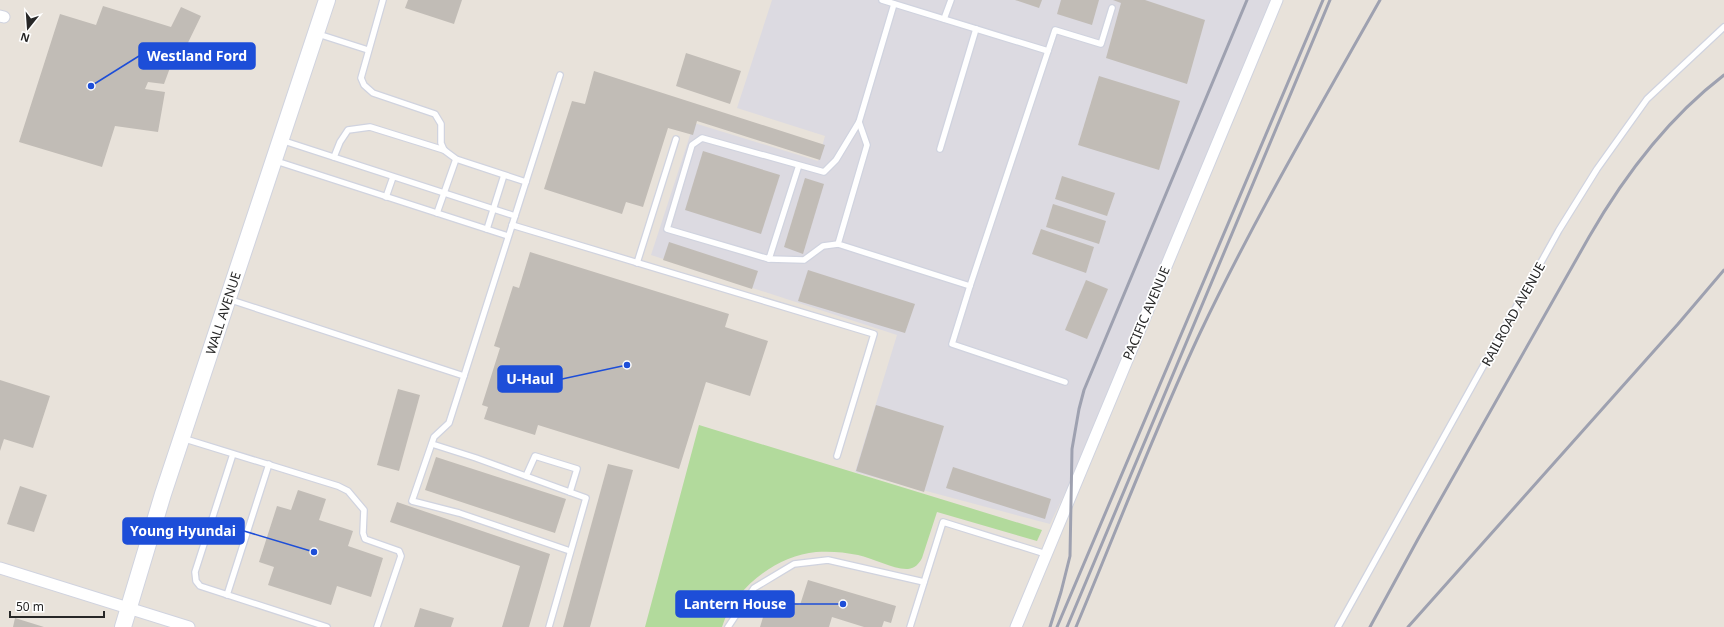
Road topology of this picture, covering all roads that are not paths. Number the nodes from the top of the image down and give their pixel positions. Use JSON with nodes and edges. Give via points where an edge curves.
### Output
{"nodes":[{"id":1,"x":327,"y":0,"type":"edge"},
{"id":2,"x":383,"y":0,"type":"edge"},
{"id":3,"x":882,"y":0,"type":"edge"},
{"id":4,"x":951,"y":0,"type":"edge"},
{"id":5,"x":1277,"y":0,"type":"edge"},
{"id":6,"x":894,"y":4,"type":"junction"},
{"id":7,"x":1112,"y":8,"type":"dead end"},
{"id":8,"x":944,"y":19,"type":"junction"},
{"id":9,"x":1724,"y":27,"type":"edge"},
{"id":10,"x":976,"y":29,"type":"junction"},
{"id":11,"x":316,"y":33,"type":"junction"},
{"id":12,"x":368,"y":50,"type":"junction"},
{"id":13,"x":1048,"y":51,"type":"junction"},
{"id":14,"x":560,"y":75,"type":"dead end"},
{"id":15,"x":859,"y":122,"type":"junction"},
{"id":16,"x":676,"y":139,"type":"dead end"},
{"id":17,"x":280,"y":140,"type":"junction"},
{"id":18,"x":940,"y":149,"type":"dead end"},
{"id":19,"x":444,"y":150,"type":"junction"},
{"id":20,"x":334,"y":157,"type":"junction"},
{"id":21,"x":456,"y":159,"type":"junction"},
{"id":22,"x":274,"y":160,"type":"junction"},
{"id":23,"x":799,"y":165,"type":"junction"},
{"id":24,"x":504,"y":175,"type":"junction"},
{"id":25,"x":393,"y":177,"type":"junction"},
{"id":26,"x":526,"y":182,"type":"junction"},
{"id":27,"x":444,"y":193,"type":"junction"},
{"id":28,"x":386,"y":197,"type":"junction"},
{"id":29,"x":493,"y":209,"type":"junction"},
{"id":30,"x":437,"y":213,"type":"junction"},
{"id":31,"x":515,"y":216,"type":"junction"},
{"id":32,"x":512,"y":225,"type":"junction"},
{"id":33,"x":487,"y":229,"type":"junction"},
{"id":34,"x":508,"y":236,"type":"junction"},
{"id":35,"x":838,"y":244,"type":"junction"},
{"id":36,"x":769,"y":260,"type":"junction"},
{"id":37,"x":637,"y":263,"type":"junction"},
{"id":38,"x":970,"y":286,"type":"junction"},
{"id":39,"x":228,"y":299,"type":"junction"},
{"id":40,"x":464,"y":376,"type":"junction"},
{"id":41,"x":1065,"y":382,"type":"dead end"},
{"id":42,"x":182,"y":438,"type":"junction"},
{"id":43,"x":432,"y":444,"type":"junction"},
{"id":44,"x":233,"y":454,"type":"junction"},
{"id":45,"x":837,"y":456,"type":"dead end"},
{"id":46,"x":269,"y":464,"type":"junction"},
{"id":47,"x":526,"y":476,"type":"junction"},
{"id":48,"x":570,"y":492,"type":"junction"},
{"id":49,"x":570,"y":551,"type":"junction"},
{"id":50,"x":1046,"y":554,"type":"junction"},
{"id":51,"x":0,"y":568,"type":"edge"},
{"id":52,"x":924,"y":582,"type":"junction"},
{"id":53,"x":227,"y":595,"type":"junction"},
{"id":54,"x":129,"y":608,"type":"junction"},
{"id":55,"x":309,"y":624,"type":"edge"},
{"id":56,"x":123,"y":627,"type":"edge"},
{"id":57,"x":189,"y":627,"type":"edge"},
{"id":58,"x":327,"y":627,"type":"edge"},
{"id":59,"x":377,"y":627,"type":"edge"},
{"id":60,"x":548,"y":627,"type":"edge"},
{"id":61,"x":728,"y":627,"type":"edge"},
{"id":62,"x":910,"y":627,"type":"edge"},
{"id":63,"x":1016,"y":627,"type":"edge"},
{"id":64,"x":1338,"y":627,"type":"edge"}],
"edges":[{"from":1,"to":11,"type":"main road","name":"WALL AVENUE"},
{"from":2,"to":12,"type":"lane"},
{"from":3,"to":6,"type":"lane"},
{"from":4,"to":8,"type":"lane"},
{"from":5,"to":50,"type":"street","name":"PACIFIC AVENUE"},
{"from":6,"to":8,"type":"lane"},
{"from":6,"to":15,"type":"lane"},
{"from":7,"to":13,"type":"lane","via":[[1100,44],[1055,30]]},
{"from":8,"to":10,"type":"lane"},
{"from":9,"to":64,"type":"lane","name":"RAILROAD AVENUE","via":[[1648,99],[1597,169],[1559,230]]},
{"from":10,"to":13,"type":"lane"},
{"from":10,"to":18,"type":"lane"},
{"from":11,"to":12,"type":"lane"},
{"from":11,"to":17,"type":"main road","name":"WALL AVENUE"},
{"from":12,"to":19,"type":"lane","via":[[361,78],[364,86],[374,93],[435,114],[440,124]]},
{"from":13,"to":38,"type":"lane"},
{"from":14,"to":26,"type":"lane"},
{"from":15,"to":23,"type":"lane","via":[[836,160],[824,172]]},
{"from":15,"to":35,"type":"lane","via":[[867,145]]},
{"from":16,"to":37,"type":"lane"},
{"from":17,"to":20,"type":"lane"},
{"from":17,"to":22,"type":"main road","name":"WALL AVENUE"},
{"from":19,"to":20,"type":"lane","via":[[370,127],[348,130]]},
{"from":19,"to":21,"type":"lane"},
{"from":20,"to":25,"type":"lane"},
{"from":21,"to":24,"type":"lane"},
{"from":21,"to":27,"type":"lane"},
{"from":22,"to":28,"type":"lane"},
{"from":22,"to":39,"type":"main road","name":"WALL AVENUE"},
{"from":23,"to":36,"type":"lane"},
{"from":23,"to":36,"type":"lane","via":[[702,138],[692,146],[667,229]]},
{"from":24,"to":26,"type":"lane"},
{"from":24,"to":29,"type":"lane"},
{"from":25,"to":27,"type":"lane"},
{"from":25,"to":28,"type":"lane"},
{"from":26,"to":31,"type":"lane"},
{"from":27,"to":29,"type":"lane"},
{"from":27,"to":30,"type":"lane"},
{"from":28,"to":30,"type":"lane"},
{"from":29,"to":31,"type":"lane"},
{"from":29,"to":33,"type":"lane"},
{"from":30,"to":33,"type":"lane"},
{"from":31,"to":32,"type":"lane"},
{"from":32,"to":34,"type":"lane"},
{"from":32,"to":37,"type":"lane"},
{"from":33,"to":34,"type":"lane"},
{"from":34,"to":40,"type":"lane"},
{"from":35,"to":36,"type":"lane","via":[[823,246],[804,260]]},
{"from":35,"to":38,"type":"lane"},
{"from":37,"to":45,"type":"lane","via":[[874,334]]},
{"from":38,"to":41,"type":"lane","via":[[952,344]]},
{"from":39,"to":40,"type":"lane"},
{"from":39,"to":42,"type":"main road","name":"WALL AVENUE"},
{"from":40,"to":43,"type":"lane","via":[[449,423],[434,437]]},
{"from":42,"to":44,"type":"lane"},
{"from":42,"to":54,"type":"main road","name":"WALL AVENUE"},
{"from":43,"to":47,"type":"lane"},
{"from":43,"to":49,"type":"lane","via":[[412,501],[460,514]]},
{"from":44,"to":46,"type":"lane"},
{"from":44,"to":53,"type":"lane","via":[[194,572],[196,582],[200,586]]},
{"from":46,"to":53,"type":"lane"},
{"from":46,"to":59,"type":"lane","via":[[348,491],[364,510],[362,532],[365,539],[399,551],[401,556]]},
{"from":47,"to":48,"type":"lane"},
{"from":47,"to":48,"type":"lane","via":[[535,456],[577,469]]},
{"from":48,"to":49,"type":"lane","via":[[586,498]]},
{"from":49,"to":60,"type":"lane"},
{"from":50,"to":52,"type":"lane","via":[[943,522]]},
{"from":50,"to":63,"type":"street","name":"PACIFIC AVENUE"},
{"from":51,"to":54,"type":"street"},
{"from":52,"to":61,"type":"lane","via":[[828,560],[794,564],[754,588]]},
{"from":52,"to":62,"type":"lane"},
{"from":53,"to":55,"type":"lane"},
{"from":54,"to":56,"type":"main road","name":"WALL AVENUE"},
{"from":54,"to":57,"type":"street"},
{"from":55,"to":58,"type":"lane"}]}
